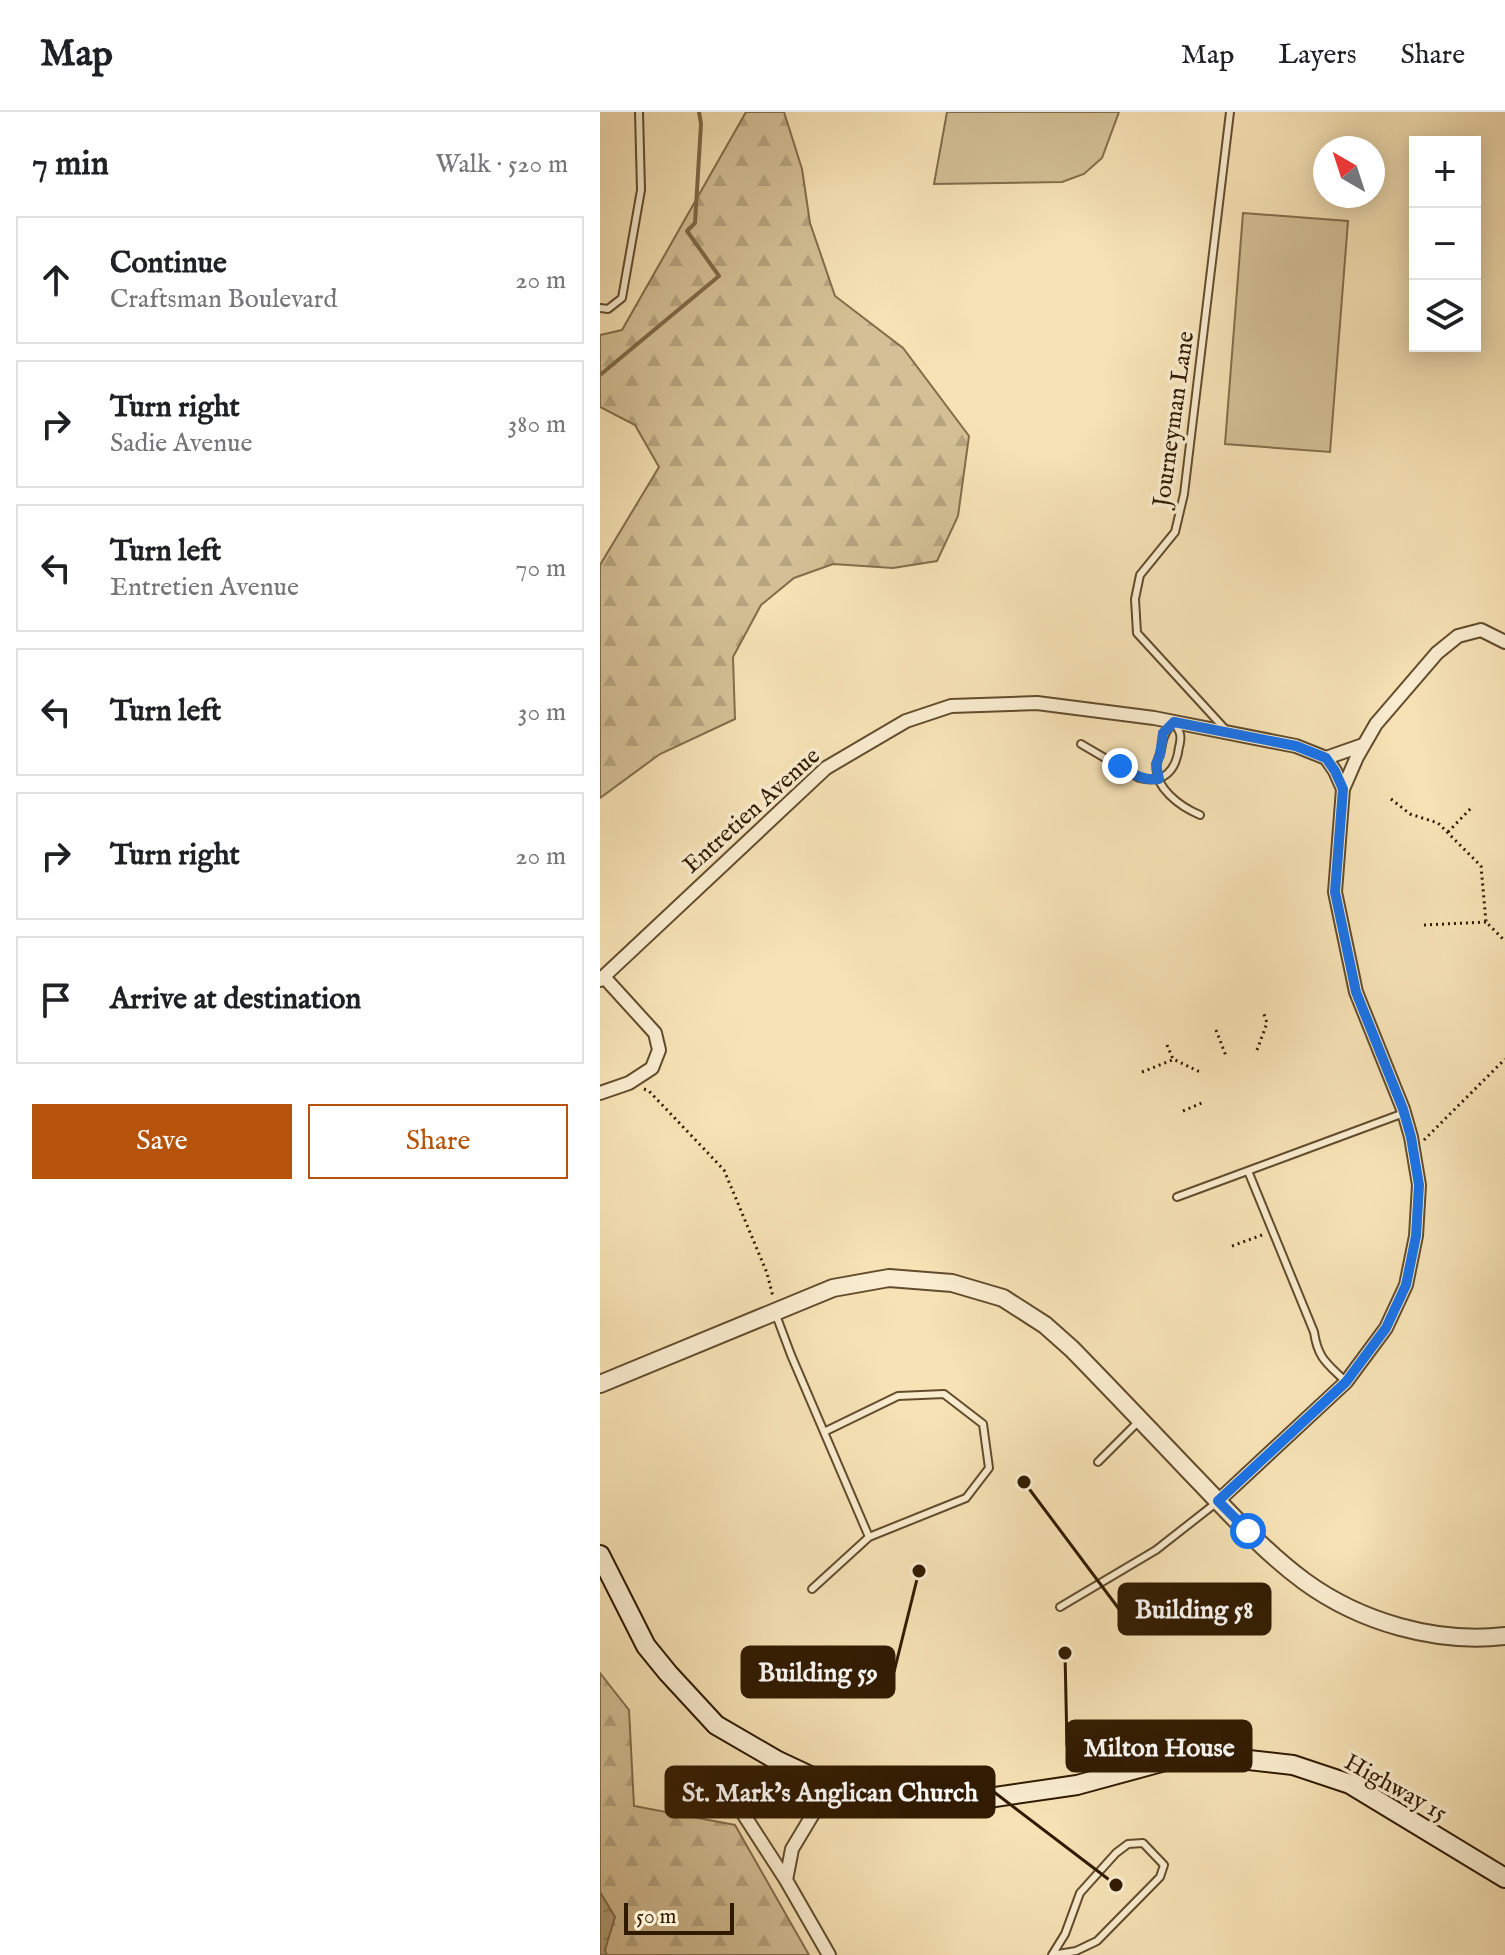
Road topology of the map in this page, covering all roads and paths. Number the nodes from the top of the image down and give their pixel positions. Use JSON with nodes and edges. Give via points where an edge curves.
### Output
{"nodes":[{"id":1,"x":639,"y":112,"type":"edge"},
{"id":2,"x":1230,"y":112,"type":"edge"},
{"id":3,"x":600,"y":308,"type":"edge"},
{"id":4,"x":1505,"y":642,"type":"edge"},
{"id":5,"x":1174,"y":722,"type":"junction"},
{"id":6,"x":1227,"y":732,"type":"junction"},
{"id":7,"x":1081,"y":744,"type":"dead end"},
{"id":8,"x":1363,"y":745,"type":"junction"},
{"id":9,"x":1326,"y":758,"type":"junction"},
{"id":10,"x":1159,"y":779,"type":"junction"},
{"id":11,"x":1343,"y":789,"type":"junction"},
{"id":12,"x":1391,"y":799,"type":"dead end"},
{"id":13,"x":1473,"y":806,"type":"dead end"},
{"id":14,"x":1200,"y":815,"type":"dead end"},
{"id":15,"x":1447,"y":833,"type":"junction"},
{"id":16,"x":1486,"y":922,"type":"junction"},
{"id":17,"x":1424,"y":925,"type":"dead end"},
{"id":18,"x":1505,"y":941,"type":"edge"},
{"id":19,"x":602,"y":978,"type":"edge"},
{"id":20,"x":1263,"y":1011,"type":"dead end"},
{"id":21,"x":1216,"y":1030,"type":"dead end"},
{"id":22,"x":1167,"y":1045,"type":"dead end"},
{"id":23,"x":1257,"y":1050,"type":"dead end"},
{"id":24,"x":1226,"y":1056,"type":"dead end"},
{"id":25,"x":1173,"y":1059,"type":"junction"},
{"id":26,"x":1505,"y":1059,"type":"edge"},
{"id":27,"x":1142,"y":1072,"type":"dead end"},
{"id":28,"x":1200,"y":1072,"type":"dead end"},
{"id":29,"x":629,"y":1083,"type":"junction"},
{"id":30,"x":600,"y":1093,"type":"edge"},
{"id":31,"x":1204,"y":1102,"type":"dead end"},
{"id":32,"x":1183,"y":1111,"type":"dead end"},
{"id":33,"x":1404,"y":1113,"type":"junction"},
{"id":34,"x":1413,"y":1151,"type":"junction"},
{"id":35,"x":1248,"y":1171,"type":"junction"},
{"id":36,"x":1177,"y":1197,"type":"dead end"},
{"id":37,"x":1273,"y":1230,"type":"junction"},
{"id":38,"x":1232,"y":1246,"type":"dead end"},
{"id":39,"x":774,"y":1304,"type":"junction"},
{"id":40,"x":1346,"y":1382,"type":"junction"},
{"id":41,"x":600,"y":1384,"type":"edge"},
{"id":42,"x":1140,"y":1420,"type":"junction"},
{"id":43,"x":824,"y":1432,"type":"junction"},
{"id":44,"x":1098,"y":1462,"type":"dead end"},
{"id":45,"x":1218,"y":1501,"type":"junction"},
{"id":46,"x":869,"y":1537,"type":"junction"},
{"id":47,"x":600,"y":1555,"type":"edge"},
{"id":48,"x":812,"y":1589,"type":"dead end"},
{"id":49,"x":1060,"y":1607,"type":"dead end"},
{"id":50,"x":1505,"y":1636,"type":"edge"},
{"id":51,"x":722,"y":1781,"type":"dead end"},
{"id":52,"x":827,"y":1784,"type":"junction"},
{"id":53,"x":1505,"y":1878,"type":"edge"},
{"id":54,"x":786,"y":1880,"type":"junction"},
{"id":55,"x":829,"y":1955,"type":"edge"},
{"id":56,"x":1052,"y":1955,"type":"edge"}],
"edges":[{"from":1,"to":3,"type":"lane","via":[[641,190],[622,298],[608,309]]},
{"from":2,"to":6,"type":"lane","name":"Journeyman Lane","via":[[1184,494],[1175,532],[1140,575],[1135,599],[1137,633]]},
{"from":4,"to":8,"type":"street","via":[[1481,630],[1458,636],[1437,653]]},
{"from":5,"to":6,"type":"street","name":"Entretien Avenue"},
{"from":5,"to":10,"type":"lane","via":[[1163,733],[1156,764]]},
{"from":5,"to":10,"type":"lane","via":[[1181,735],[1178,758],[1171,772]]},
{"from":5,"to":19,"type":"street","name":"Entretien Avenue","via":[[1037,703],[951,706],[906,721],[826,768]]},
{"from":6,"to":9,"type":"street","name":"Entretien Avenue"},
{"from":7,"to":10,"type":"lane","via":[[1139,778]]},
{"from":8,"to":9,"type":"street"},
{"from":8,"to":11,"type":"street"},
{"from":9,"to":11,"type":"street"},
{"from":10,"to":14,"type":"lane","via":[[1177,802]]},
{"from":11,"to":33,"type":"street","via":[[1335,892],[1356,992]]},
{"from":12,"to":15,"type":"path"},
{"from":13,"to":15,"type":"path"},
{"from":15,"to":16,"type":"path","via":[[1481,866]]},
{"from":16,"to":17,"type":"path"},
{"from":16,"to":18,"type":"path"},
{"from":19,"to":29,"type":"street","name":"Entretien Avenue","via":[[655,1033],[659,1050],[652,1068]]},
{"from":20,"to":23,"type":"path","via":[[1267,1023]]},
{"from":21,"to":24,"type":"path"},
{"from":22,"to":25,"type":"path"},
{"from":25,"to":27,"type":"path"},
{"from":25,"to":28,"type":"path"},
{"from":26,"to":34,"type":"path"},
{"from":29,"to":30,"type":"street","name":"Entretien Avenue"},
{"from":29,"to":39,"type":"path","via":[[649,1091],[724,1170],[767,1273]]},
{"from":31,"to":32,"type":"path"},
{"from":33,"to":34,"type":"street"},
{"from":33,"to":35,"type":"lane"},
{"from":34,"to":40,"type":"street","via":[[1419,1185],[1406,1285],[1386,1328]]},
{"from":35,"to":36,"type":"lane"},
{"from":35,"to":37,"type":"lane"},
{"from":37,"to":38,"type":"path"},
{"from":37,"to":40,"type":"lane","via":[[1317,1349]]},
{"from":39,"to":41,"type":"street"},
{"from":39,"to":42,"type":"street","via":[[889,1278],[952,1283],[1003,1298],[1072,1349]]},
{"from":39,"to":43,"type":"lane"},
{"from":40,"to":45,"type":"street"},
{"from":42,"to":44,"type":"lane"},
{"from":42,"to":45,"type":"street"},
{"from":43,"to":46,"type":"lane"},
{"from":43,"to":46,"type":"lane","via":[[898,1396],[944,1394],[983,1424],[989,1468],[966,1498]]},
{"from":45,"to":49,"type":"lane","via":[[1156,1550]]},
{"from":45,"to":50,"type":"street","via":[[1278,1559],[1338,1601],[1381,1621],[1433,1634]]},
{"from":46,"to":48,"type":"lane"},
{"from":47,"to":52,"type":"main road","name":"Highway 15","via":[[646,1646],[716,1725]]},
{"from":51,"to":54,"type":"street"},
{"from":52,"to":53,"type":"main road","name":"Highway 15","via":[[906,1800],[968,1801],[1077,1785],[1169,1760],[1231,1758],[1293,1765],[1350,1784]]},
{"from":52,"to":54,"type":"street","via":[[792,1849]]},
{"from":54,"to":55,"type":"street"},
{"from":56,"to":56,"type":"lane","via":[[1097,1941],[1160,1877],[1164,1865],[1143,1843],[1128,1844],[1116,1853],[1080,1893]]}]}
